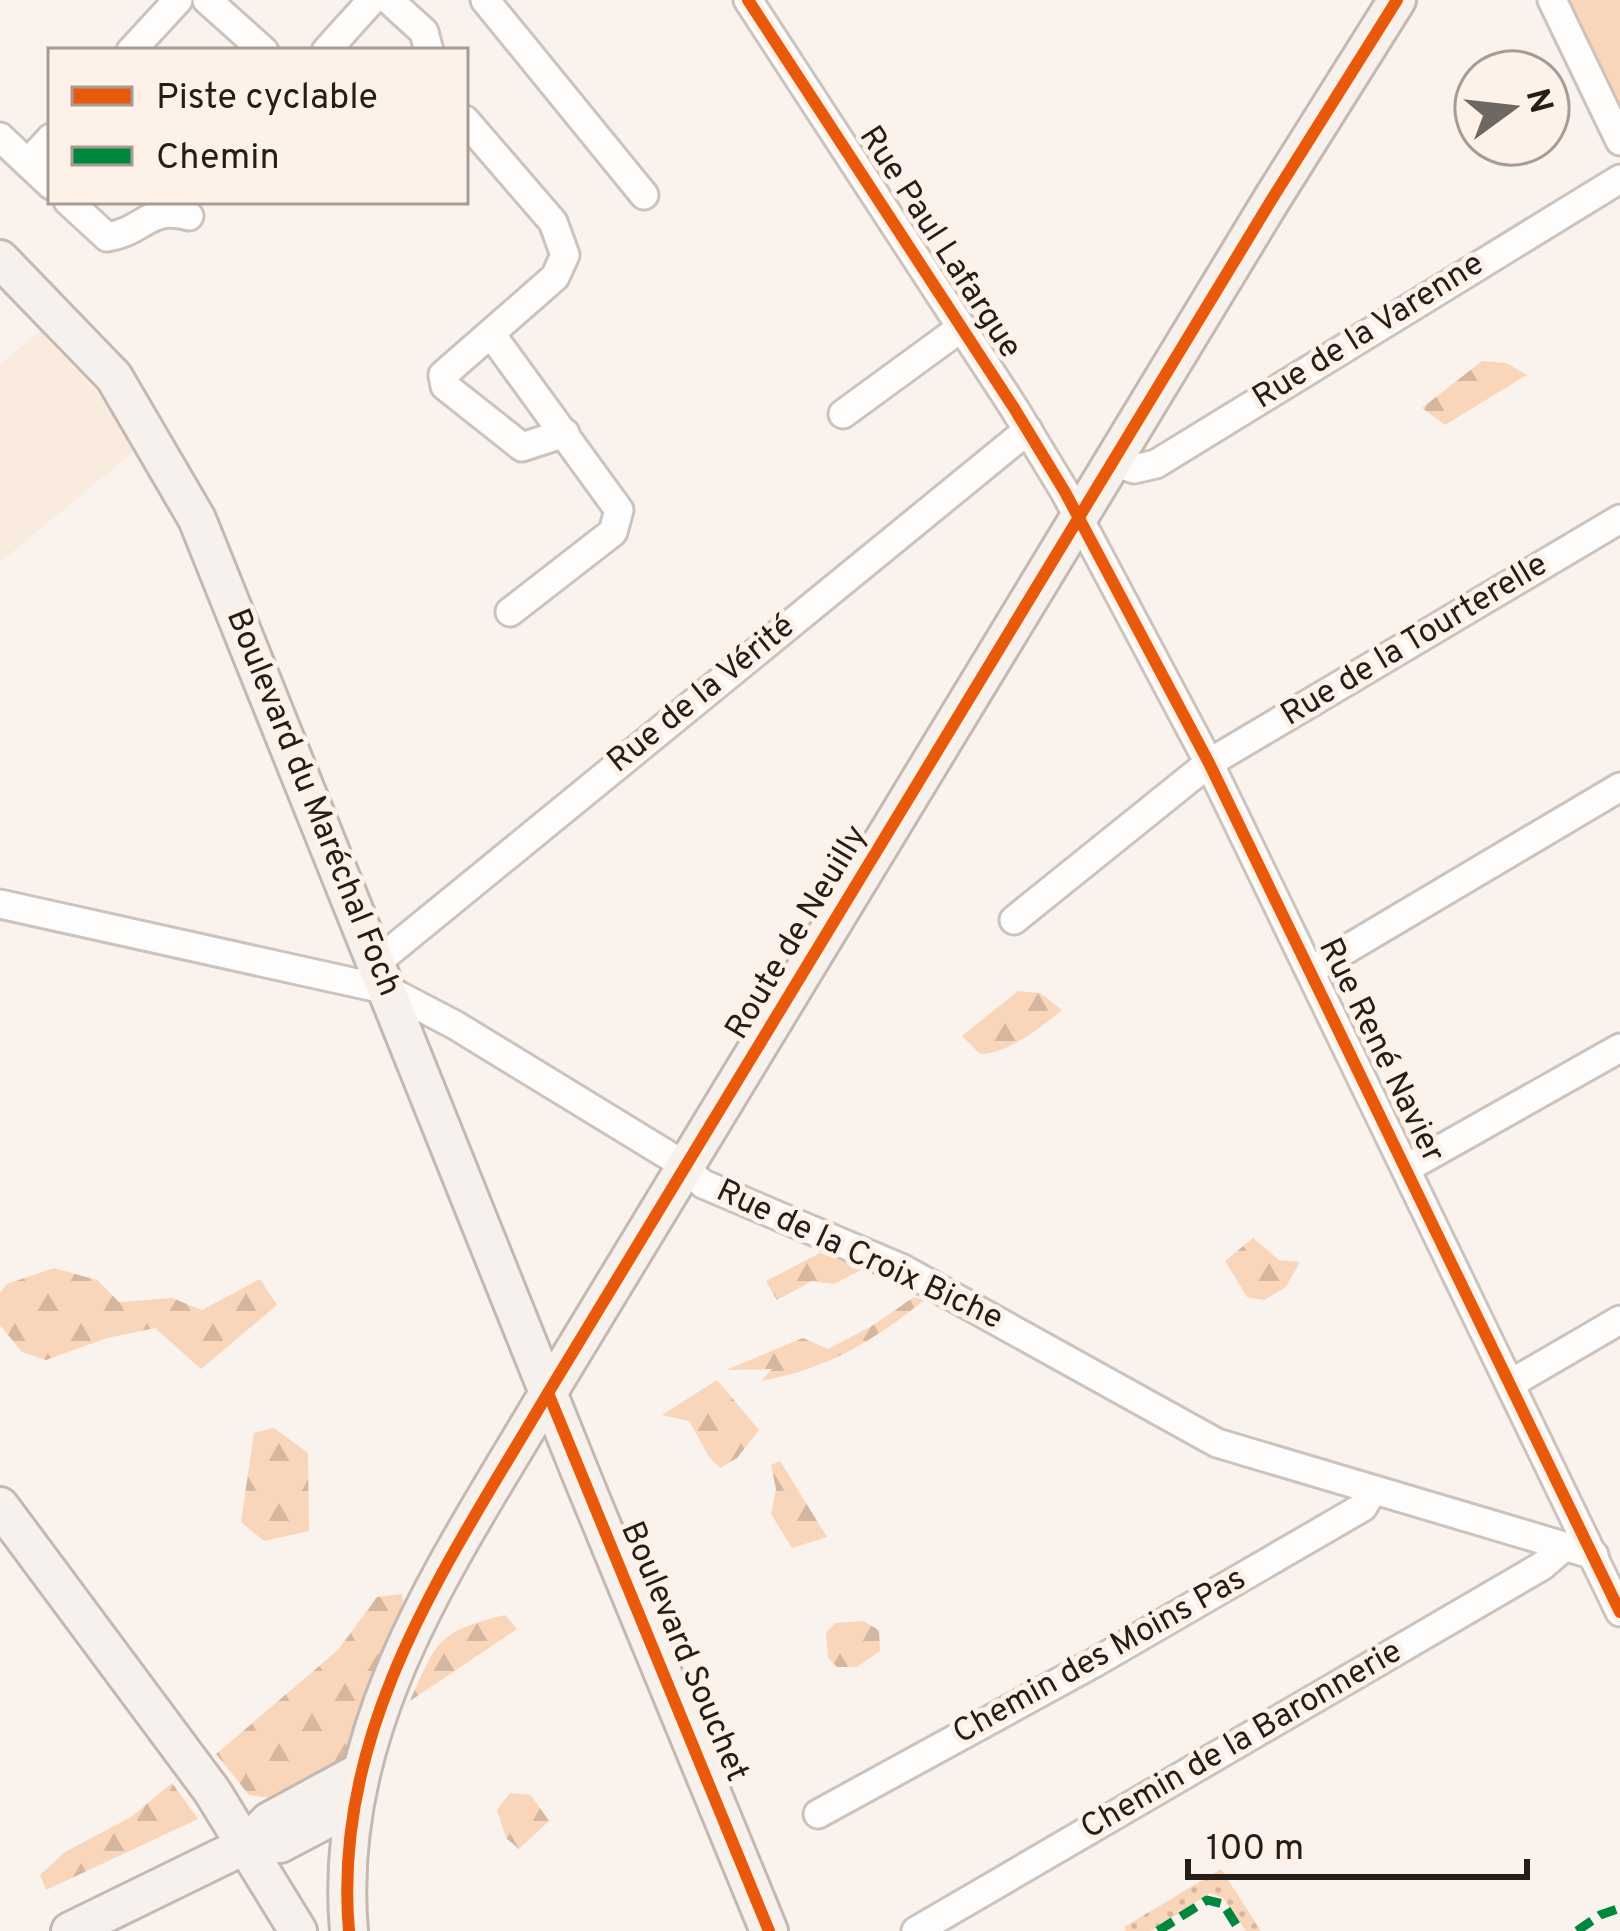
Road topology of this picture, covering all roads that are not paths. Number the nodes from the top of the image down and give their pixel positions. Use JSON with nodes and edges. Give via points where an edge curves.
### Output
{"nodes":[{"id":1,"x":178,"y":0,"type":"edge"},
{"id":2,"x":207,"y":0,"type":"edge"},
{"id":3,"x":372,"y":0,"type":"edge"},
{"id":4,"x":389,"y":0,"type":"edge"},
{"id":5,"x":485,"y":0,"type":"edge"},
{"id":6,"x":748,"y":0,"type":"edge"},
{"id":7,"x":1397,"y":0,"type":"edge"},
{"id":8,"x":1552,"y":0,"type":"edge"},
{"id":9,"x":134,"y":48,"type":"edge"},
{"id":10,"x":261,"y":48,"type":"edge"},
{"id":11,"x":329,"y":48,"type":"edge"},
{"id":12,"x":428,"y":48,"type":"edge"},
{"id":13,"x":468,"y":123,"type":"edge"},
{"id":14,"x":0,"y":136,"type":"edge"},
{"id":15,"x":48,"y":141,"type":"edge"},
{"id":16,"x":1620,"y":141,"type":"edge"},
{"id":17,"x":28,"y":163,"type":"junction"},
{"id":18,"x":1620,"y":179,"type":"edge"},
{"id":19,"x":48,"y":182,"type":"edge"},
{"id":20,"x":644,"y":195,"type":"dead end"},
{"id":21,"x":71,"y":204,"type":"edge"},
{"id":22,"x":188,"y":216,"type":"dead end"},
{"id":23,"x":0,"y":260,"type":"edge"},
{"id":24,"x":962,"y":328,"type":"junction"},
{"id":25,"x":491,"y":334,"type":"junction"},
{"id":26,"x":843,"y":414,"type":"dead end"},
{"id":27,"x":1028,"y":430,"type":"junction"},
{"id":28,"x":565,"y":433,"type":"junction"},
{"id":29,"x":1115,"y":463,"type":"junction"},
{"id":30,"x":1620,"y":519,"type":"edge"},
{"id":31,"x":1079,"y":520,"type":"junction"},
{"id":32,"x":510,"y":612,"type":"dead end"},
{"id":33,"x":1209,"y":763,"type":"junction"},
{"id":34,"x":1620,"y":787,"type":"edge"},
{"id":35,"x":0,"y":904,"type":"edge"},
{"id":36,"x":1015,"y":920,"type":"dead end"},
{"id":37,"x":1310,"y":970,"type":"junction"},
{"id":38,"x":382,"y":976,"type":"junction"},
{"id":39,"x":1620,"y":1048,"type":"edge"},
{"id":40,"x":687,"y":1168,"type":"junction"},
{"id":41,"x":1407,"y":1168,"type":"junction"},
{"id":42,"x":1620,"y":1320,"type":"edge"},
{"id":43,"x":1510,"y":1384,"type":"junction"},
{"id":44,"x":548,"y":1393,"type":"junction"},
{"id":45,"x":1372,"y":1490,"type":"junction"},
{"id":46,"x":0,"y":1506,"type":"edge"},
{"id":47,"x":1564,"y":1546,"type":"junction"},
{"id":48,"x":1594,"y":1555,"type":"junction"},
{"id":49,"x":1620,"y":1612,"type":"edge"},
{"id":50,"x":357,"y":1789,"type":"junction"},
{"id":51,"x":818,"y":1814,"type":"dead end"},
{"id":52,"x":246,"y":1845,"type":"junction"},
{"id":53,"x":70,"y":1931,"type":"edge"},
{"id":54,"x":298,"y":1931,"type":"edge"},
{"id":55,"x":349,"y":1931,"type":"edge"},
{"id":56,"x":770,"y":1931,"type":"edge"},
{"id":57,"x":916,"y":1931,"type":"edge"}],
"edges":[{"from":1,"to":9,"type":"street"},
{"from":2,"to":10,"type":"street"},
{"from":3,"to":11,"type":"street"},
{"from":4,"to":12,"type":"street","via":[[424,32]]},
{"from":5,"to":20,"type":"street"},
{"from":6,"to":24,"type":"street","name":"Rue Paul Lafargue"},
{"from":7,"to":29,"type":"main road","name":"Route de Neuilly"},
{"from":8,"to":16,"type":"street"},
{"from":13,"to":25,"type":"street","via":[[553,222],[565,255],[555,277]]},
{"from":14,"to":17,"type":"street"},
{"from":15,"to":17,"type":"street"},
{"from":17,"to":19,"type":"street"},
{"from":18,"to":29,"type":"street","name":"Rue de la Varenne","via":[[1156,464],[1134,470]]},
{"from":21,"to":22,"type":"street","via":[[106,237],[168,210]]},
{"from":23,"to":38,"type":"main road","name":"Boulevard du Maréchal Foch","via":[[114,377],[184,495]]},
{"from":24,"to":26,"type":"street"},
{"from":24,"to":27,"type":"street","name":"Rue Paul Lafargue"},
{"from":25,"to":28,"type":"street"},
{"from":25,"to":28,"type":"street","via":[[443,375],[445,386],[521,447]]},
{"from":27,"to":31,"type":"street","name":"Rue Paul Lafargue"},
{"from":27,"to":38,"type":"street","name":"Rue de la Vérité"},
{"from":28,"to":32,"type":"street","via":[[611,494],[617,523]]},
{"from":29,"to":31,"type":"main road","name":"Route de Neuilly"},
{"from":30,"to":33,"type":"street","name":"Rue de la Tourterelle"},
{"from":31,"to":33,"type":"street","name":"Rue René Navier"},
{"from":31,"to":40,"type":"main road","name":"Route de Neuilly"},
{"from":33,"to":36,"type":"street","name":"Rue de la Tourterelle"},
{"from":33,"to":37,"type":"street","name":"Rue René Navier"},
{"from":34,"to":37,"type":"street"},
{"from":35,"to":38,"type":"street","name":"Rue de la Croix Biche"},
{"from":37,"to":41,"type":"street","name":"Rue René Navier"},
{"from":38,"to":40,"type":"street","name":"Rue de la Croix Biche"},
{"from":38,"to":44,"type":"main road","name":"Boulevard du Maréchal Foch"},
{"from":39,"to":41,"type":"street"},
{"from":40,"to":44,"type":"main road","name":"Route de Neuilly"},
{"from":40,"to":45,"type":"street","name":"Rue de la Croix Biche","via":[[703,1184],[919,1277],[1217,1443]]},
{"from":41,"to":43,"type":"street","name":"Rue René Navier"},
{"from":42,"to":43,"type":"street"},
{"from":43,"to":48,"type":"street","name":"Rue René Navier"},
{"from":44,"to":50,"type":"main road","name":"Route de Neuilly","via":[[390,1676]]},
{"from":44,"to":56,"type":"main road","name":"Boulevard Souchet"},
{"from":45,"to":47,"type":"street","name":"Rue de la Croix Biche"},
{"from":45,"to":51,"type":"street","name":"Chemin des Moins Pas","via":[[1364,1507]]},
{"from":46,"to":52,"type":"main road"},
{"from":47,"to":48,"type":"street","name":"Rue de la Croix Biche"},
{"from":47,"to":57,"type":"street","name":"Chemin de la Baronnerie"},
{"from":48,"to":49,"type":"street","name":"Rue René Navier"},
{"from":50,"to":52,"type":"main road","via":[[280,1844]]},
{"from":50,"to":55,"type":"main road","name":"Route de Neuilly"},
{"from":52,"to":53,"type":"main road"},
{"from":52,"to":54,"type":"main road"}]}
